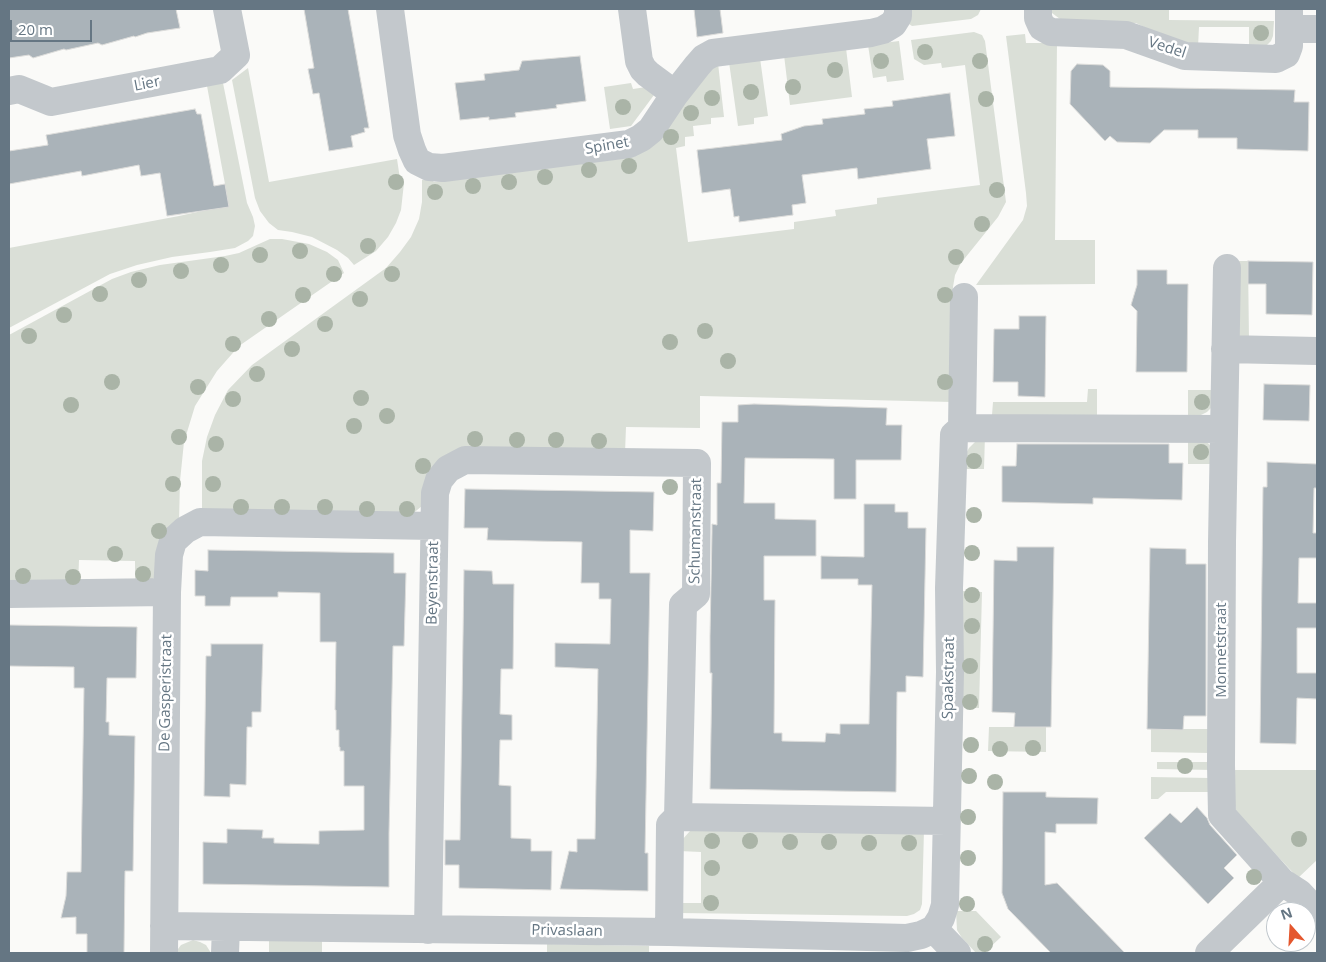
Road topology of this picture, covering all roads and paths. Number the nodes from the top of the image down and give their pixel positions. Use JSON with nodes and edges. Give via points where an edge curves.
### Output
{"nodes":[{"id":1,"x":227,"y":9,"type":"edge"},
{"id":2,"x":390,"y":9,"type":"edge"},
{"id":3,"x":632,"y":9,"type":"edge"},
{"id":4,"x":898,"y":9,"type":"edge"},
{"id":5,"x":1038,"y":9,"type":"edge"},
{"id":6,"x":1289,"y":19,"type":"edge"},
{"id":7,"x":1317,"y":29,"type":"edge"},
{"id":8,"x":9,"y":91,"type":"edge"},
{"id":9,"x":675,"y":94,"type":"junction"},
{"id":10,"x":1227,"y":268,"type":"dead end"},
{"id":11,"x":964,"y":297,"type":"dead end"},
{"id":12,"x":1226,"y":349,"type":"junction"},
{"id":13,"x":1317,"y":351,"type":"edge"},
{"id":14,"x":962,"y":428,"type":"junction"},
{"id":15,"x":1224,"y":429,"type":"junction"},
{"id":16,"x":434,"y":526,"type":"junction"},
{"id":17,"x":167,"y":592,"type":"junction"},
{"id":18,"x":9,"y":594,"type":"edge"},
{"id":19,"x":678,"y":817,"type":"junction"},
{"id":20,"x":946,"y":821,"type":"junction"},
{"id":21,"x":1282,"y":882,"type":"junction"},
{"id":22,"x":1317,"y":912,"type":"edge"},
{"id":23,"x":164,"y":926,"type":"junction"},
{"id":24,"x":934,"y":929,"type":"junction"},
{"id":25,"x":428,"y":930,"type":"junction"},
{"id":26,"x":670,"y":932,"type":"junction"},
{"id":27,"x":225,"y":940,"type":"edge"},
{"id":28,"x":490,"y":942,"type":"edge"},
{"id":29,"x":164,"y":953,"type":"edge"},
{"id":30,"x":957,"y":953,"type":"edge"},
{"id":31,"x":1209,"y":953,"type":"edge"}],
"edges":[{"from":1,"to":8,"type":"street","name":"Lier","via":[[236,55],[220,70],[51,102],[19,89]]},
{"from":2,"to":9,"type":"street","name":"Spinet","via":[[407,135],[418,161],[430,167],[629,144],[651,130]]},
{"from":3,"to":9,"type":"street","via":[[643,69]]},
{"from":4,"to":9,"type":"street","name":"Spinet","via":[[893,24],[883,30],[713,53],[704,58]]},
{"from":5,"to":6,"type":"street","name":"Vedel","via":[[1042,27],[1051,32],[1126,35],[1185,56],[1276,58],[1286,54],[1290,46]]},
{"from":6,"to":7,"type":"street","name":"Vedel"},
{"from":10,"to":12,"type":"street","name":"Monnetstraat"},
{"from":11,"to":14,"type":"street","name":"Spaakstraat"},
{"from":12,"to":13,"type":"street"},
{"from":12,"to":15,"type":"street","name":"Monnetstraat"},
{"from":14,"to":15,"type":"street"},
{"from":14,"to":20,"type":"street","name":"Spaakstraat","via":[[954,435]]},
{"from":15,"to":21,"type":"street","name":"Monnetstraat","via":[[1222,815]]},
{"from":16,"to":17,"type":"street","name":"Beyenstraat","via":[[200,522],[173,541]]},
{"from":16,"to":19,"type":"street","name":"Schumanstraat","via":[[435,493],[439,480],[465,460],[697,463],[696,594],[683,605]]},
{"from":16,"to":25,"type":"street","name":"Beyenstraat"},
{"from":17,"to":18,"type":"street"},
{"from":17,"to":23,"type":"street","name":"De Gasperistraat"},
{"from":19,"to":20,"type":"street"},
{"from":19,"to":26,"type":"street","name":"Schumanstraat","via":[[670,825]]},
{"from":20,"to":24,"type":"street","name":"Spaakstraat","via":[[945,905]]},
{"from":21,"to":22,"type":"street","name":"Monnetstraat","via":[[1299,893]]},
{"from":21,"to":31,"type":"street"},
{"from":23,"to":27,"type":"street","name":"Privaslaan"},
{"from":23,"to":29,"type":"street","name":"De Gasperistraat"},
{"from":24,"to":26,"type":"street","name":"Privaslaan","via":[[907,938]]},
{"from":24,"to":30,"type":"street"},
{"from":25,"to":27,"type":"street","name":"Privaslaan"},
{"from":25,"to":28,"type":"street","name":"Privaslaan"},
{"from":26,"to":28,"type":"street","name":"Privaslaan"}]}
